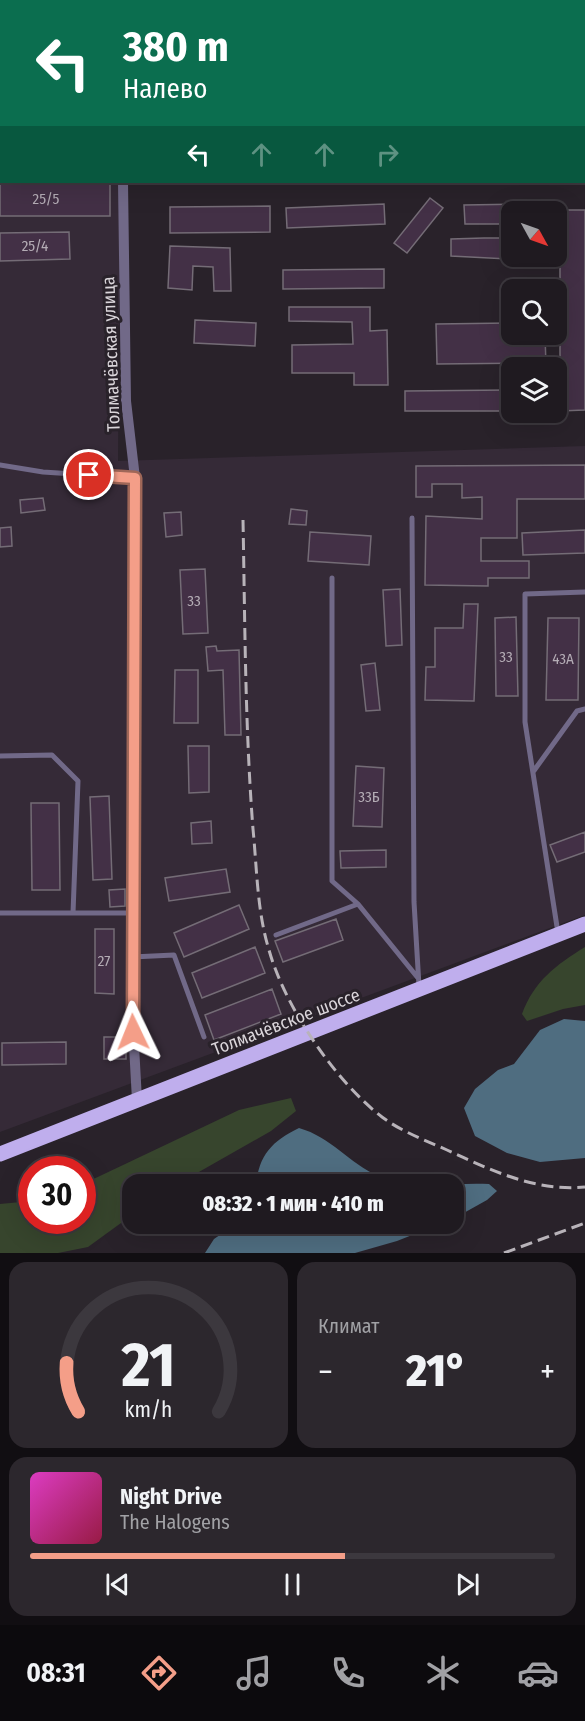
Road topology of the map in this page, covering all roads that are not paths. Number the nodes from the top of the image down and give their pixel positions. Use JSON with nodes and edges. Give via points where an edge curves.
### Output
{"nodes":[{"id":1,"x":123,"y":183,"type":"edge"},
{"id":2,"x":0,"y":465,"type":"edge"},
{"id":3,"x":135,"y":478,"type":"junction"},
{"id":4,"x":412,"y":518,"type":"dead end"},
{"id":5,"x":332,"y":578,"type":"dead end"},
{"id":6,"x":585,"y":592,"type":"edge"},
{"id":7,"x":585,"y":709,"type":"edge"},
{"id":8,"x":0,"y":756,"type":"edge"},
{"id":9,"x":533,"y":772,"type":"junction"},
{"id":10,"x":358,"y":904,"type":"junction"},
{"id":11,"x":132,"y":912,"type":"junction"},
{"id":12,"x":0,"y":913,"type":"edge"},
{"id":13,"x":73,"y":913,"type":"junction"},
{"id":14,"x":585,"y":924,"type":"edge"},
{"id":15,"x":276,"y":935,"type":"dead end"},
{"id":16,"x":559,"y":935,"type":"junction"},
{"id":17,"x":132,"y":957,"type":"junction"},
{"id":18,"x":419,"y":985,"type":"junction"},
{"id":19,"x":204,"y":1037,"type":"dead end"},
{"id":20,"x":137,"y":1101,"type":"junction"},
{"id":21,"x":0,"y":1154,"type":"edge"}],
"edges":[{"from":1,"to":3,"type":"street","name":"Толмачёвская улица","via":[[126,401]]},
{"from":2,"to":3,"type":"lane"},
{"from":3,"to":11,"type":"street","name":"Толмачёвская улица"},
{"from":4,"to":18,"type":"lane","via":[[414,902]]},
{"from":5,"to":10,"type":"lane","via":[[332,881]]},
{"from":6,"to":9,"type":"lane","via":[[525,594],[525,722]]},
{"from":7,"to":9,"type":"lane","via":[[577,711]]},
{"from":8,"to":13,"type":"lane","via":[[52,755],[78,781]]},
{"from":9,"to":16,"type":"lane"},
{"from":10,"to":15,"type":"lane"},
{"from":10,"to":18,"type":"lane"},
{"from":11,"to":13,"type":"lane"},
{"from":11,"to":17,"type":"street","name":"Толмачёвская улица"},
{"from":12,"to":13,"type":"lane"},
{"from":14,"to":16,"type":"main road","name":"Толмачёвское шоссе"},
{"from":16,"to":18,"type":"main road","name":"Толмачёвское шоссе"},
{"from":17,"to":19,"type":"lane","via":[[174,955]]},
{"from":17,"to":20,"type":"street","name":"Толмачёвская улица"},
{"from":18,"to":20,"type":"main road","name":"Толмачёвское шоссе"},
{"from":20,"to":21,"type":"main road","name":"Толмачёвское шоссе"}]}
